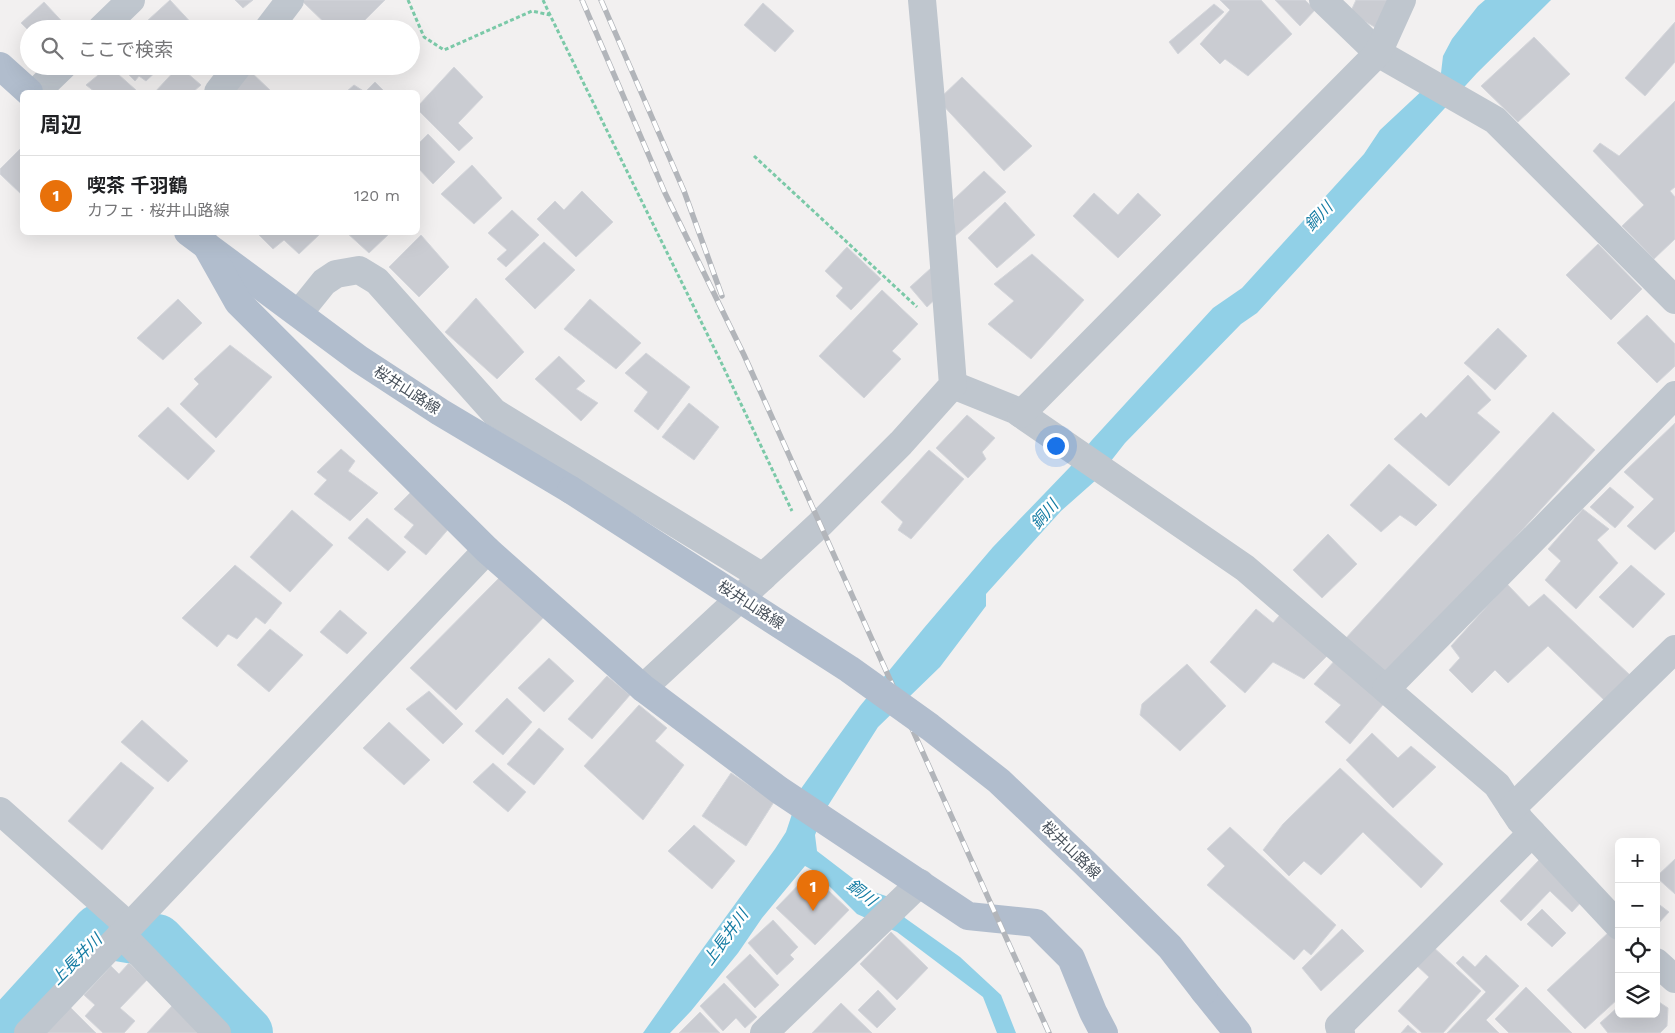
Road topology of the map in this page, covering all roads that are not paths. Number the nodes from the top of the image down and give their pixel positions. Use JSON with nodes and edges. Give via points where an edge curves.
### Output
{"nodes":[{"id":1,"x":130,"y":0,"type":"edge"},
{"id":2,"x":290,"y":0,"type":"edge"},
{"id":3,"x":922,"y":0,"type":"edge"},
{"id":4,"x":1323,"y":0,"type":"edge"},
{"id":5,"x":1402,"y":0,"type":"edge"},
{"id":6,"x":110,"y":20,"type":"edge"},
{"id":7,"x":275,"y":20,"type":"edge"},
{"id":8,"x":1378,"y":53,"type":"junction"},
{"id":9,"x":0,"y":66,"type":"edge"},
{"id":10,"x":54,"y":75,"type":"edge"},
{"id":11,"x":231,"y":75,"type":"edge"},
{"id":12,"x":27,"y":90,"type":"edge"},
{"id":13,"x":38,"y":90,"type":"edge"},
{"id":14,"x":220,"y":90,"type":"edge"},
{"id":15,"x":197,"y":239,"type":"edge"},
{"id":16,"x":1675,"y":300,"type":"edge"},
{"id":17,"x":299,"y":313,"type":"junction"},
{"id":18,"x":953,"y":385,"type":"junction"},
{"id":19,"x":1675,"y":395,"type":"edge"},
{"id":20,"x":1021,"y":414,"type":"junction"},
{"id":21,"x":487,"y":550,"type":"junction"},
{"id":22,"x":763,"y":577,"type":"junction"},
{"id":23,"x":1675,"y":650,"type":"edge"},
{"id":24,"x":643,"y":688,"type":"junction"},
{"id":25,"x":1386,"y":689,"type":"junction"},
{"id":26,"x":1512,"y":808,"type":"junction"},
{"id":27,"x":0,"y":811,"type":"edge"},
{"id":28,"x":1532,"y":833,"type":"junction"},
{"id":29,"x":920,"y":883,"type":"junction"},
{"id":30,"x":1615,"y":922,"type":"edge"},
{"id":31,"x":125,"y":930,"type":"junction"},
{"id":32,"x":1660,"y":966,"type":"edge"},
{"id":33,"x":1675,"y":979,"type":"edge"},
{"id":34,"x":28,"y":1033,"type":"edge"},
{"id":35,"x":217,"y":1033,"type":"edge"},
{"id":36,"x":764,"y":1033,"type":"edge"},
{"id":37,"x":1104,"y":1033,"type":"edge"},
{"id":38,"x":1238,"y":1033,"type":"edge"},
{"id":39,"x":1341,"y":1033,"type":"edge"}],
"edges":[{"from":1,"to":6,"type":"street"},
{"from":2,"to":7,"type":"street"},
{"from":3,"to":18,"type":"street"},
{"from":4,"to":8,"type":"street"},
{"from":5,"to":8,"type":"street"},
{"from":8,"to":16,"type":"street","via":[[1495,120]]},
{"from":8,"to":20,"type":"street"},
{"from":9,"to":12,"type":"main road"},
{"from":10,"to":13,"type":"street"},
{"from":11,"to":14,"type":"street"},
{"from":15,"to":17,"type":"main road","name":"桜井山路線"},
{"from":15,"to":21,"type":"main road","name":"桜井山路線","via":[[238,302]]},
{"from":17,"to":22,"type":"street","via":[[324,282],[336,274],[359,270],[377,280],[494,412]]},
{"from":17,"to":38,"type":"main road","name":"桜井山路線","bridge":true,"via":[[359,360],[571,490],[849,669],[930,727],[999,781],[1170,947]]},
{"from":18,"to":20,"type":"street"},
{"from":18,"to":22,"type":"street","via":[[900,443]]},
{"from":19,"to":25,"type":"street"},
{"from":20,"to":25,"type":"street","via":[[1244,568]]},
{"from":21,"to":24,"type":"main road","name":"桜井山路線"},
{"from":21,"to":31,"type":"street"},
{"from":22,"to":24,"type":"street"},
{"from":23,"to":26,"type":"street"},
{"from":24,"to":29,"type":"main road","name":"桜井山路線","via":[[779,790]]},
{"from":25,"to":26,"type":"street","via":[[1497,785]]},
{"from":26,"to":28,"type":"street"},
{"from":27,"to":31,"type":"street"},
{"from":28,"to":30,"type":"street"},
{"from":28,"to":39,"type":"street","via":[[1339,1026]]},
{"from":29,"to":36,"type":"street"},
{"from":29,"to":37,"type":"main road","name":"桜井山路線","via":[[968,916],[1036,923],[1071,958]]},
{"from":31,"to":34,"type":"street"},
{"from":31,"to":35,"type":"street"},
{"from":32,"to":33,"type":"street"}]}
